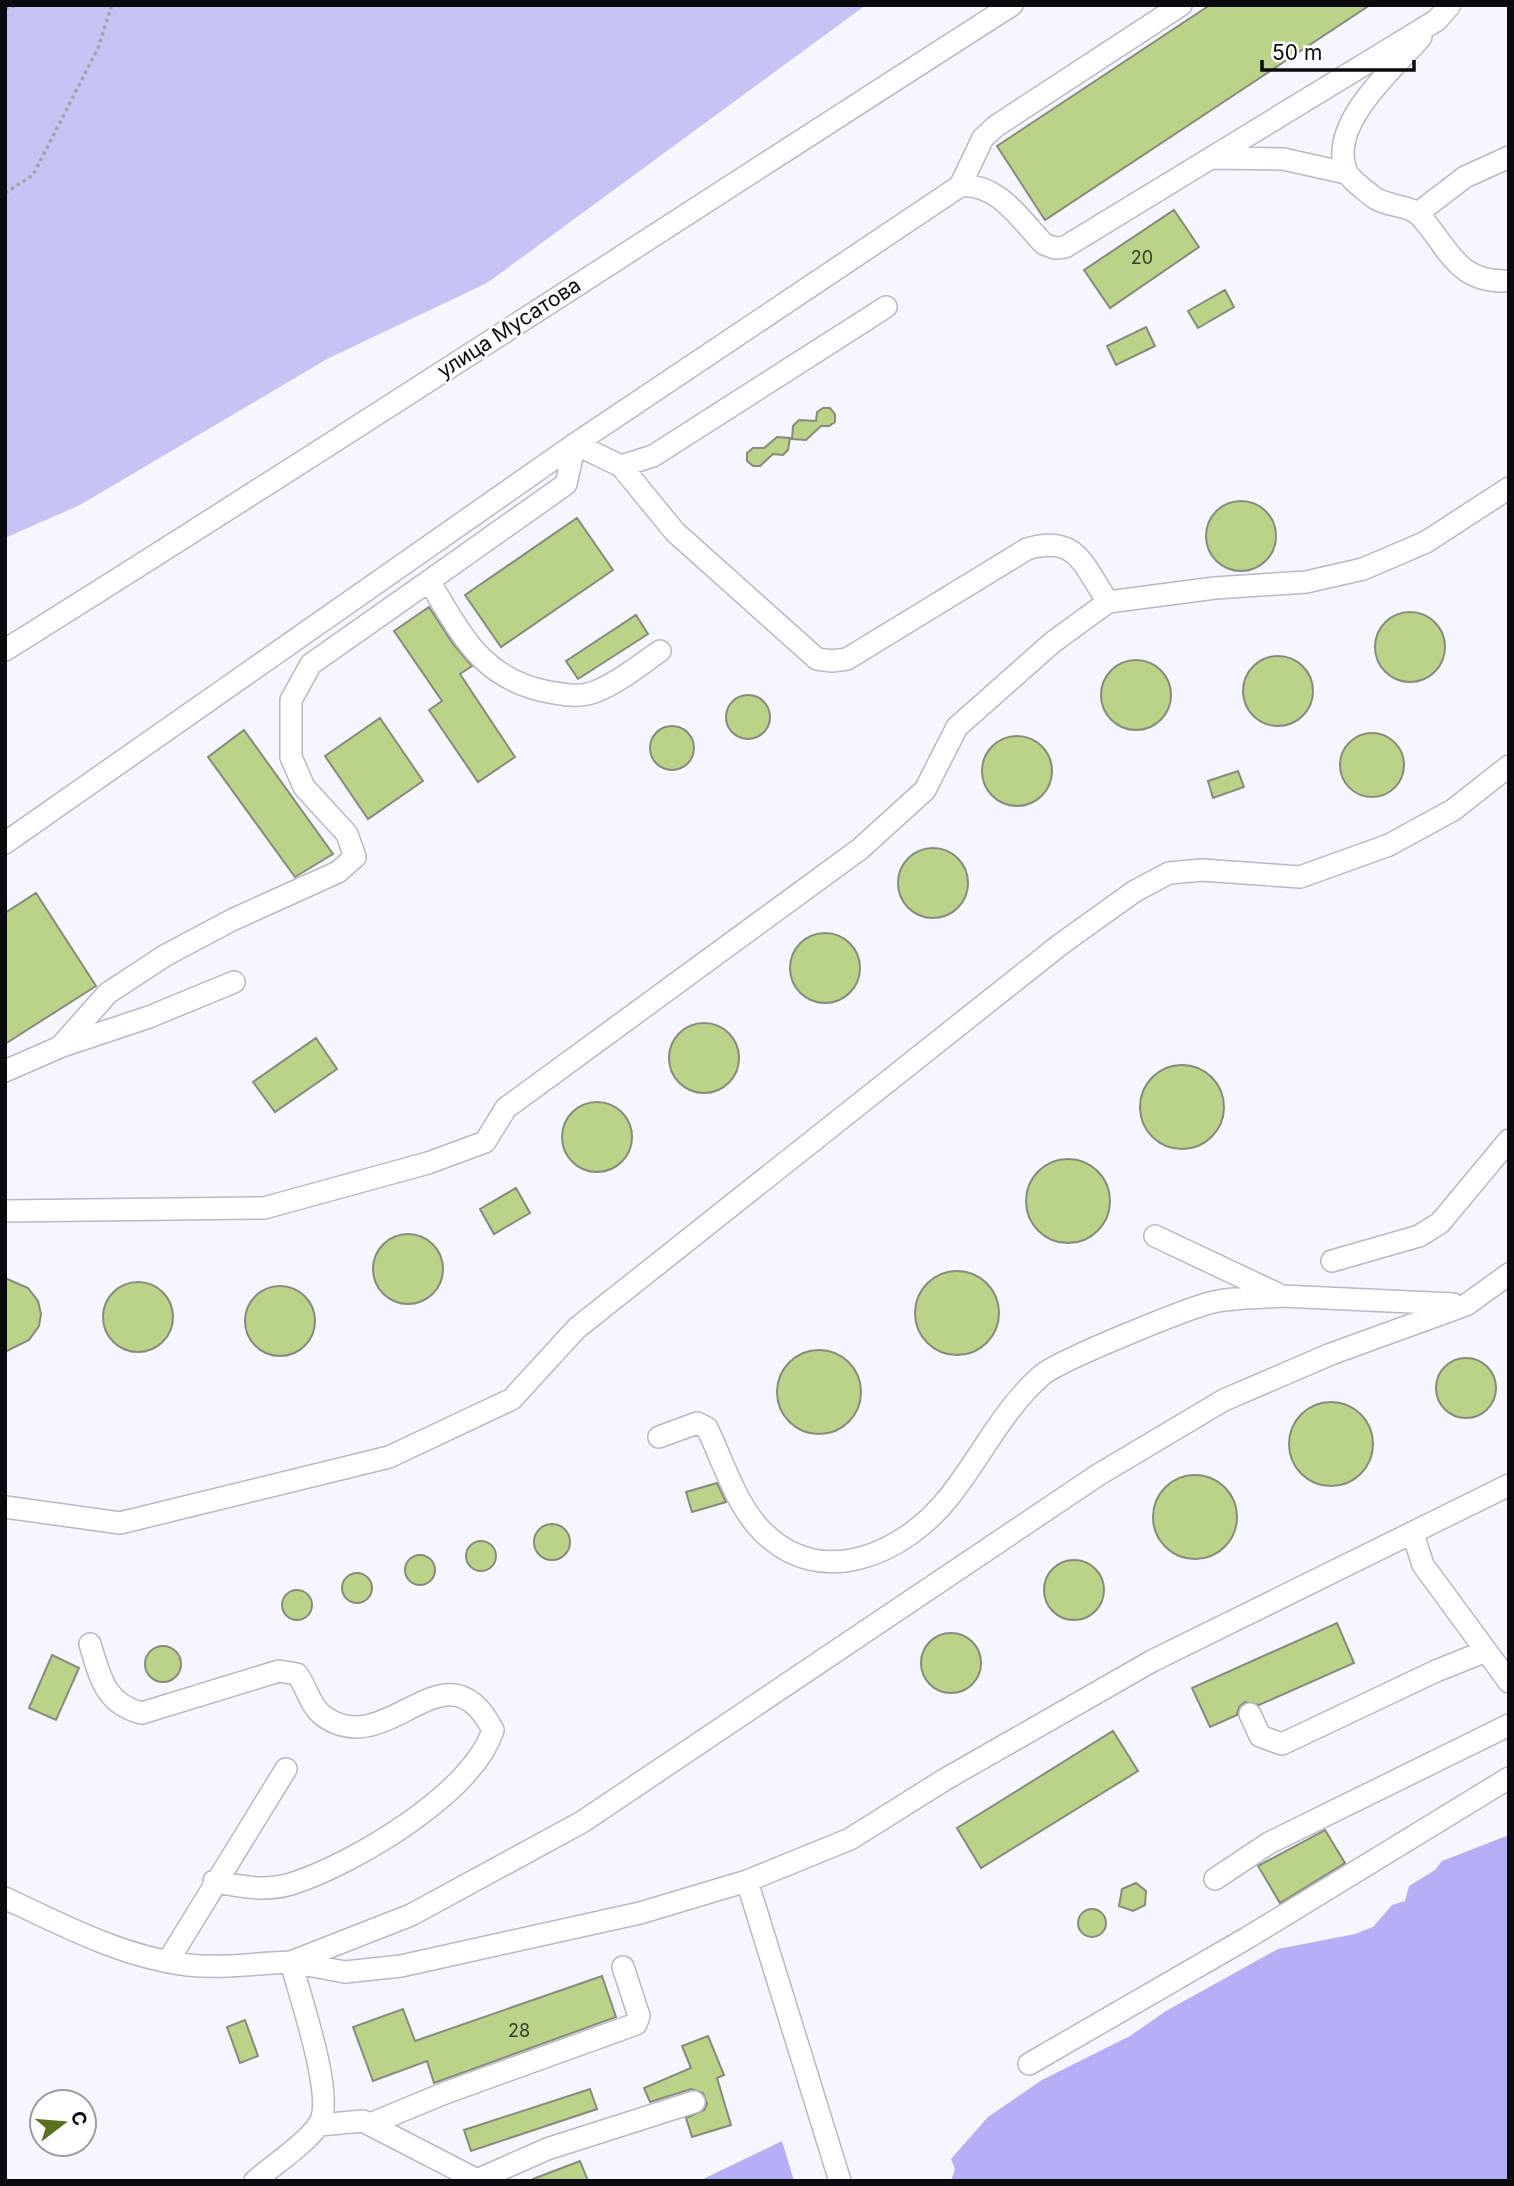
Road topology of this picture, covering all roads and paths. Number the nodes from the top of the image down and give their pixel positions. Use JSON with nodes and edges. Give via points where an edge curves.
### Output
{"nodes":[{"id":1,"x":16,"y":5,"type":"edge"},
{"id":2,"x":112,"y":5,"type":"edge"},
{"id":3,"x":1012,"y":5,"type":"edge"},
{"id":4,"x":1181,"y":5,"type":"edge"},
{"id":5,"x":5,"y":9,"type":"edge"},
{"id":6,"x":1443,"y":13,"type":"edge"},
{"id":7,"x":1509,"y":157,"type":"edge"},
{"id":8,"x":1212,"y":158,"type":"junction"},
{"id":9,"x":1346,"y":173,"type":"junction"},
{"id":10,"x":960,"y":186,"type":"junction"},
{"id":11,"x":5,"y":193,"type":"edge"},
{"id":12,"x":1418,"y":213,"type":"junction"},
{"id":13,"x":1509,"y":281,"type":"edge"},
{"id":14,"x":886,"y":307,"type":"dead end"},
{"id":15,"x":575,"y":444,"type":"junction"},
{"id":16,"x":621,"y":466,"type":"junction"},
{"id":17,"x":1509,"y":488,"type":"edge"},
{"id":18,"x":429,"y":580,"type":"junction"},
{"id":19,"x":1108,"y":602,"type":"junction"},
{"id":20,"x":5,"y":650,"type":"edge"},
{"id":21,"x":660,"y":650,"type":"dead end"},
{"id":22,"x":1509,"y":766,"type":"edge"},
{"id":23,"x":5,"y":843,"type":"edge"},
{"id":24,"x":234,"y":982,"type":"dead end"},
{"id":25,"x":60,"y":1047,"type":"junction"},
{"id":26,"x":5,"y":1071,"type":"edge"},
{"id":27,"x":1509,"y":1140,"type":"edge"},
{"id":28,"x":5,"y":1211,"type":"edge"},
{"id":29,"x":1155,"y":1236,"type":"dead end"},
{"id":30,"x":1332,"y":1261,"type":"dead end"},
{"id":31,"x":1509,"y":1274,"type":"edge"},
{"id":32,"x":1282,"y":1296,"type":"junction"},
{"id":33,"x":1466,"y":1305,"type":"junction"},
{"id":34,"x":659,"y":1437,"type":"dead end"},
{"id":35,"x":1509,"y":1485,"type":"edge"},
{"id":36,"x":5,"y":1507,"type":"edge"},
{"id":37,"x":1413,"y":1534,"type":"junction"},
{"id":38,"x":90,"y":1644,"type":"dead end"},
{"id":39,"x":1486,"y":1651,"type":"junction"},
{"id":40,"x":1509,"y":1682,"type":"edge"},
{"id":41,"x":1250,"y":1714,"type":"dead end"},
{"id":42,"x":1509,"y":1725,"type":"edge"},
{"id":43,"x":286,"y":1769,"type":"dead end"},
{"id":44,"x":1509,"y":1779,"type":"edge"},
{"id":45,"x":1215,"y":1880,"type":"dead end"},
{"id":46,"x":214,"y":1881,"type":"junction"},
{"id":47,"x":747,"y":1881,"type":"junction"},
{"id":48,"x":5,"y":1898,"type":"edge"},
{"id":49,"x":168,"y":1961,"type":"junction"},
{"id":50,"x":291,"y":1962,"type":"junction"},
{"id":51,"x":623,"y":1967,"type":"dead end"},
{"id":52,"x":1029,"y":2064,"type":"dead end"},
{"id":53,"x":694,"y":2102,"type":"dead end"},
{"id":54,"x":370,"y":2124,"type":"junction"},
{"id":55,"x":319,"y":2125,"type":"junction"},
{"id":56,"x":255,"y":2181,"type":"edge"},
{"id":57,"x":477,"y":2181,"type":"edge"},
{"id":58,"x":840,"y":2181,"type":"edge"}],
"edges":[{"from":1,"to":5,"type":"path"},
{"from":2,"to":11,"type":"path","via":[[98,48],[33,175]]},
{"from":3,"to":20,"type":"street","name":"улица Мусатова","via":[[307,461]]},
{"from":4,"to":10,"type":"street","via":[[996,126],[983,138]]},
{"from":6,"to":8,"type":"street"},
{"from":6,"to":9,"type":"street","via":[[1355,111],[1342,153]]},
{"from":7,"to":12,"type":"street","via":[[1465,177]]},
{"from":8,"to":9,"type":"street","via":[[1283,159]]},
{"from":8,"to":10,"type":"street","via":[[1065,247],[1044,244],[992,190],[975,184]]},
{"from":9,"to":12,"type":"street","via":[[1375,199]]},
{"from":10,"to":15,"type":"street"},
{"from":12,"to":13,"type":"street","via":[[1460,268],[1476,278]]},
{"from":14,"to":16,"type":"street","via":[[653,456]]},
{"from":15,"to":16,"type":"street"},
{"from":15,"to":18,"type":"street","via":[[566,484]]},
{"from":15,"to":23,"type":"street"},
{"from":16,"to":19,"type":"street","via":[[675,532],[817,659],[847,659],[1027,549],[1049,542],[1074,552]]},
{"from":17,"to":19,"type":"street","via":[[1426,542],[1363,569],[1306,582]]},
{"from":18,"to":21,"type":"street","via":[[470,648],[499,675],[523,687],[575,696],[597,691]]},
{"from":18,"to":25,"type":"street","via":[[311,664],[291,700],[291,757],[304,787],[347,834],[355,858],[338,872],[166,955],[108,993]]},
{"from":19,"to":28,"type":"street","via":[[1053,642],[957,727],[925,790],[860,849],[506,1108],[485,1142],[428,1163],[264,1208]]},
{"from":22,"to":36,"type":"street","via":[[1453,810],[1389,845],[1300,877],[1202,870],[1169,873],[1135,891],[1061,944],[577,1328],[512,1399],[389,1457],[120,1523]]},
{"from":24,"to":25,"type":"street"},
{"from":25,"to":26,"type":"street"},
{"from":27,"to":30,"type":"street","via":[[1440,1223],[1419,1236]]},
{"from":29,"to":32,"type":"street"},
{"from":31,"to":33,"type":"street"},
{"from":32,"to":33,"type":"street"},
{"from":32,"to":34,"type":"street","via":[[1217,1301],[1044,1374],[996,1428],[930,1520],[905,1539],[845,1563],[807,1558],[762,1531],[746,1511],[707,1428],[697,1423]]},
{"from":33,"to":50,"type":"street","via":[[1224,1400],[1098,1475],[582,1822],[411,1915]]},
{"from":35,"to":37,"type":"street"},
{"from":37,"to":39,"type":"street","via":[[1423,1565]]},
{"from":37,"to":47,"type":"street","via":[[1152,1661],[850,1839]]},
{"from":38,"to":46,"type":"street","via":[[113,1699],[125,1709],[142,1713],[278,1671],[297,1674],[320,1713],[337,1724],[379,1724],[424,1701],[454,1694],[470,1698],[493,1730],[487,1750],[461,1779],[380,1844],[292,1884],[250,1888]]},
{"from":39,"to":40,"type":"street"},
{"from":39,"to":41,"type":"street","via":[[1282,1744],[1260,1736]]},
{"from":42,"to":45,"type":"street","via":[[1269,1843]]},
{"from":43,"to":46,"type":"street"},
{"from":44,"to":52,"type":"street"},
{"from":46,"to":49,"type":"street"},
{"from":47,"to":50,"type":"street","via":[[640,1913],[401,1966],[345,1972]]},
{"from":47,"to":58,"type":"street"},
{"from":48,"to":49,"type":"street","via":[[115,1948]]},
{"from":49,"to":50,"type":"street","via":[[190,1965]]},
{"from":50,"to":55,"type":"street","via":[[323,2085],[325,2112]]},
{"from":51,"to":54,"type":"street","via":[[639,2017],[636,2024]]},
{"from":53,"to":57,"type":"street","via":[[547,2149]]},
{"from":54,"to":55,"type":"street","via":[[353,2120]]},
{"from":54,"to":57,"type":"street"},
{"from":55,"to":56,"type":"street"}]}
